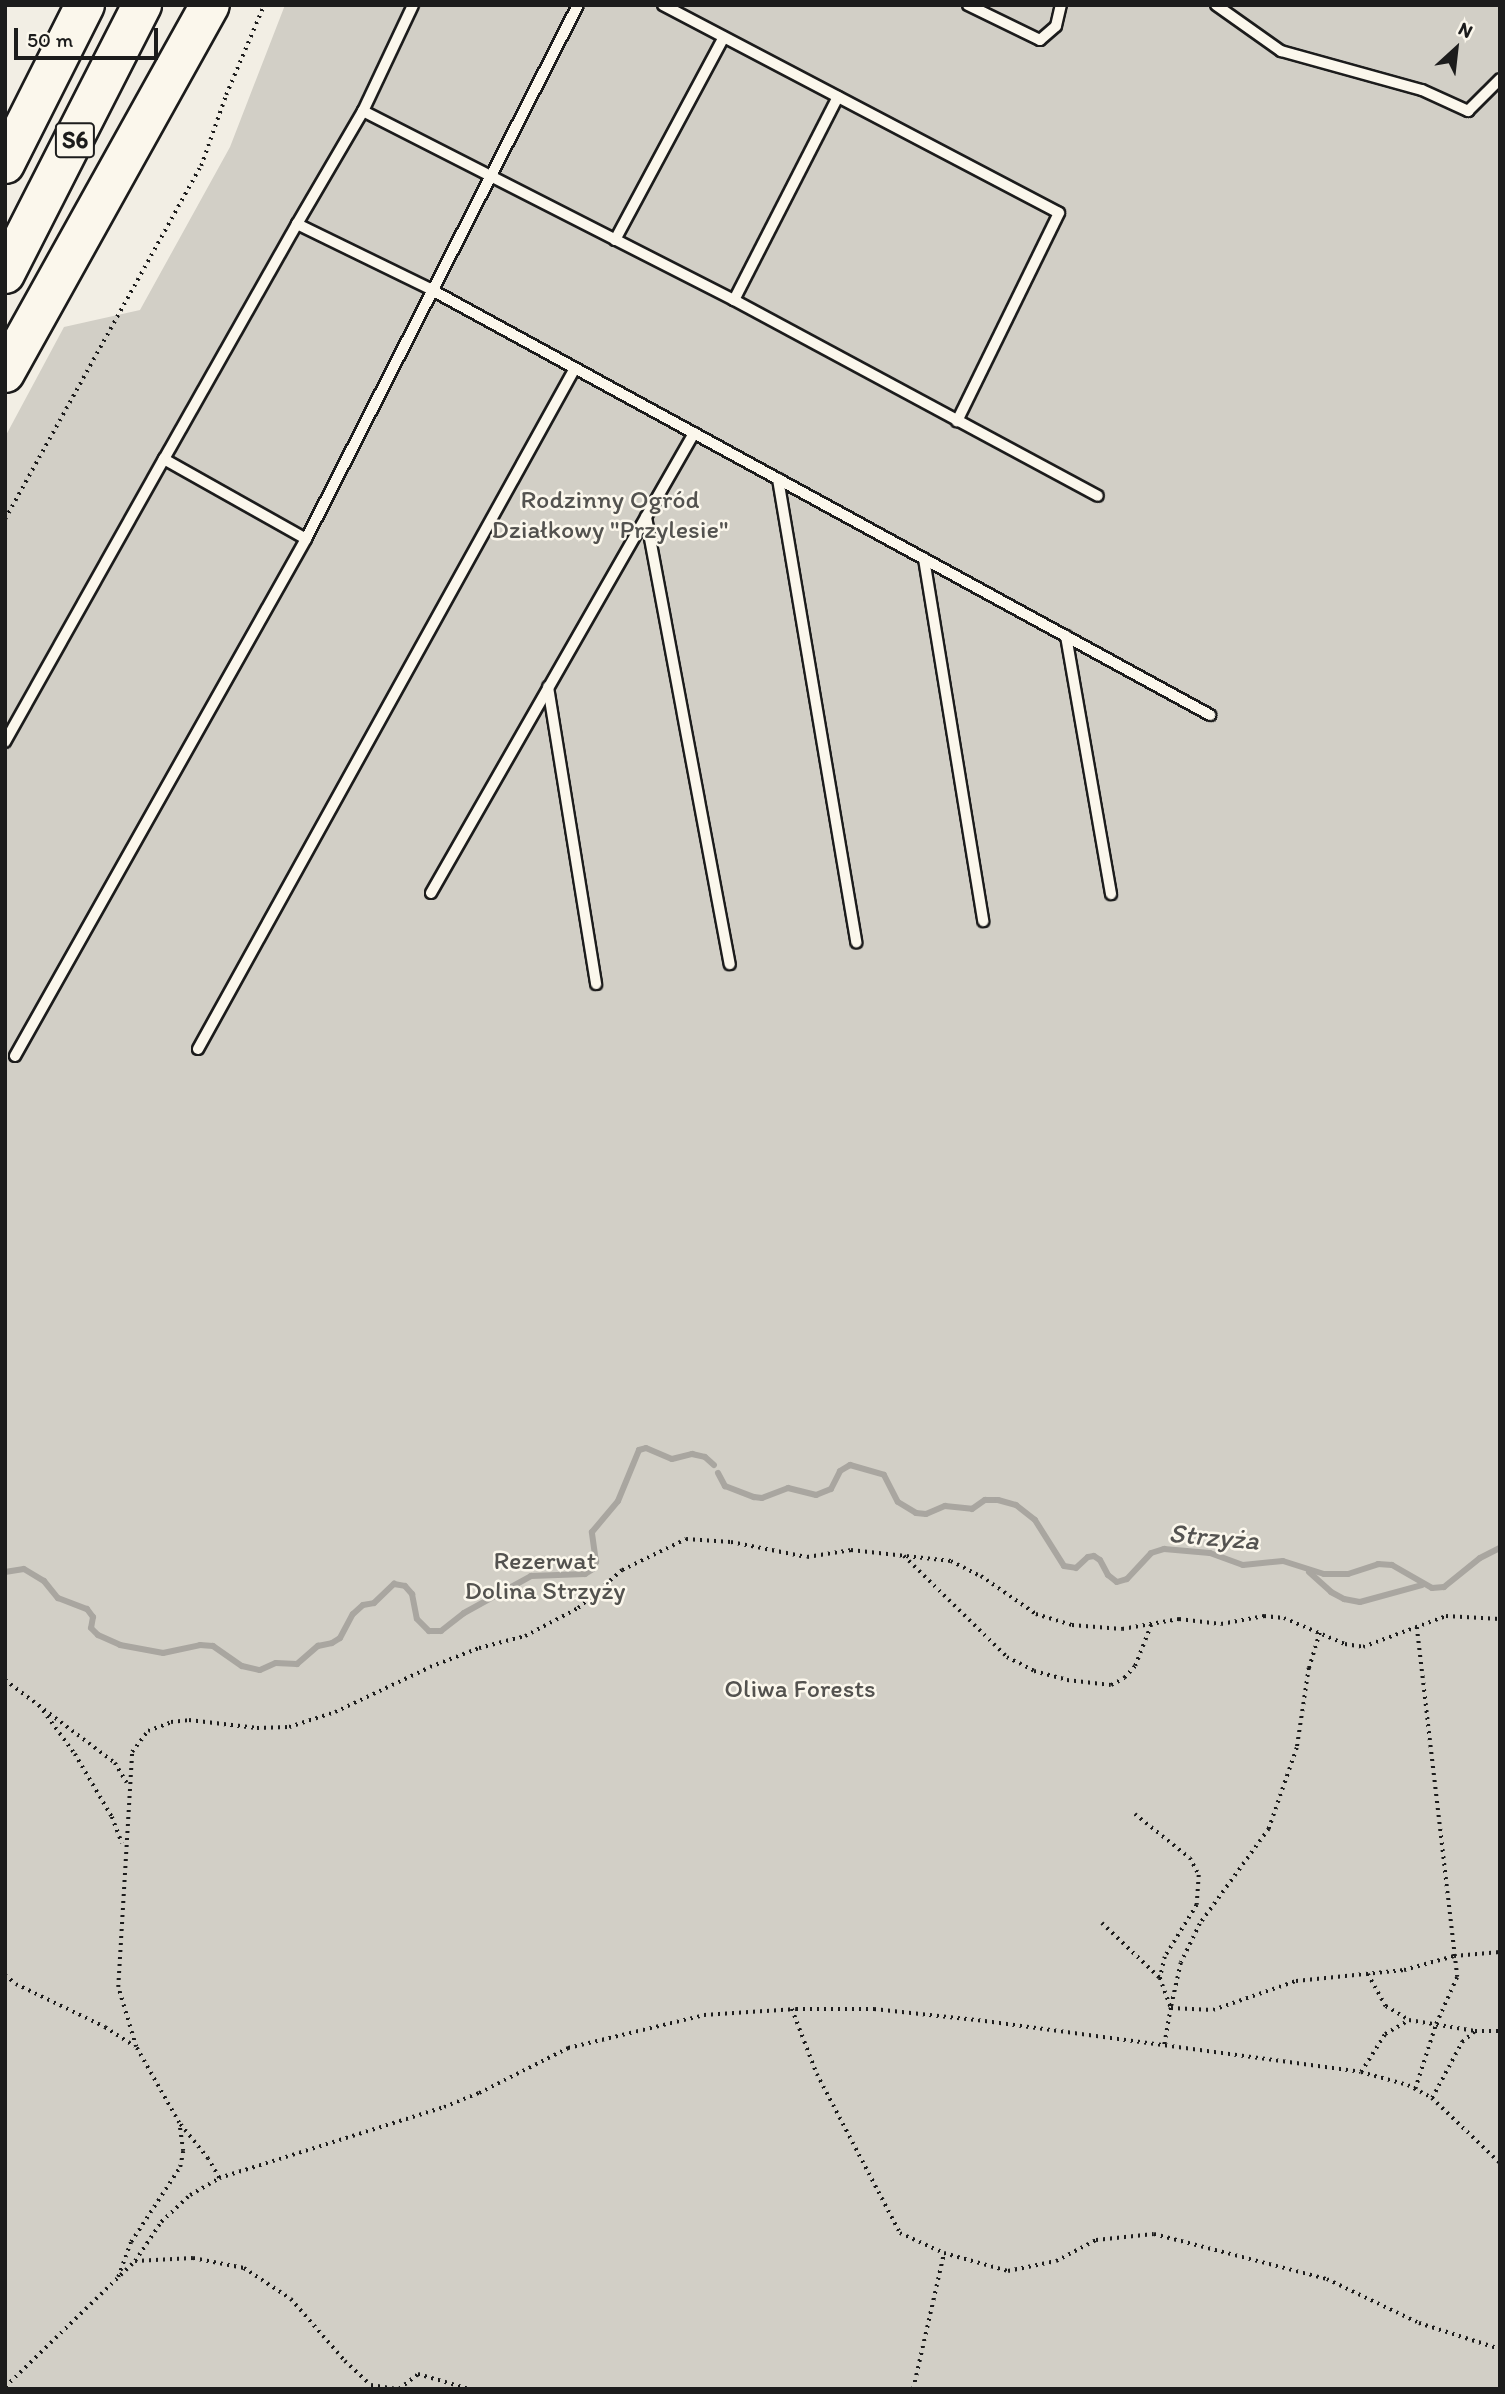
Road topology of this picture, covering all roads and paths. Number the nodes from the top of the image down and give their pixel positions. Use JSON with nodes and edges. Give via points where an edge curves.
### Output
{"nodes":[{"id":1,"x":85,"y":5,"type":"edge"},
{"id":2,"x":142,"y":5,"type":"edge"},
{"id":3,"x":210,"y":5,"type":"edge"},
{"id":4,"x":264,"y":5,"type":"edge"},
{"id":5,"x":413,"y":5,"type":"edge"},
{"id":6,"x":578,"y":5,"type":"edge"},
{"id":7,"x":663,"y":5,"type":"edge"},
{"id":8,"x":968,"y":5,"type":"edge"},
{"id":9,"x":1061,"y":5,"type":"edge"},
{"id":10,"x":1216,"y":5,"type":"edge"},
{"id":11,"x":724,"y":37,"type":"junction"},
{"id":12,"x":1500,"y":79,"type":"edge"},
{"id":13,"x":838,"y":97,"type":"junction"},
{"id":14,"x":363,"y":111,"type":"junction"},
{"id":15,"x":5,"y":164,"type":"edge"},
{"id":16,"x":492,"y":174,"type":"junction"},
{"id":17,"x":297,"y":225,"type":"junction"},
{"id":18,"x":615,"y":240,"type":"junction"},
{"id":19,"x":5,"y":274,"type":"edge"},
{"id":20,"x":430,"y":289,"type":"junction"},
{"id":21,"x":734,"y":300,"type":"junction"},
{"id":22,"x":575,"y":368,"type":"junction"},
{"id":23,"x":5,"y":373,"type":"edge"},
{"id":24,"x":957,"y":421,"type":"junction"},
{"id":25,"x":694,"y":433,"type":"junction"},
{"id":26,"x":164,"y":459,"type":"junction"},
{"id":27,"x":778,"y":479,"type":"junction"},
{"id":28,"x":1098,"y":496,"type":"dead end"},
{"id":29,"x":646,"y":517,"type":"junction"},
{"id":30,"x":5,"y":519,"type":"edge"},
{"id":31,"x":306,"y":538,"type":"junction"},
{"id":32,"x":924,"y":559,"type":"junction"},
{"id":33,"x":1066,"y":636,"type":"junction"},
{"id":34,"x":548,"y":687,"type":"junction"},
{"id":35,"x":1210,"y":715,"type":"dead end"},
{"id":36,"x":5,"y":742,"type":"edge"},
{"id":37,"x":431,"y":893,"type":"dead end"},
{"id":38,"x":1111,"y":894,"type":"dead end"},
{"id":39,"x":982,"y":921,"type":"dead end"},
{"id":40,"x":856,"y":942,"type":"dead end"},
{"id":41,"x":730,"y":964,"type":"dead end"},
{"id":42,"x":596,"y":984,"type":"dead end"},
{"id":43,"x":198,"y":1049,"type":"dead end"},
{"id":44,"x":15,"y":1056,"type":"dead end"},
{"id":45,"x":902,"y":1554,"type":"junction"},
{"id":46,"x":1500,"y":1619,"type":"edge"},
{"id":47,"x":1151,"y":1625,"type":"junction"},
{"id":48,"x":1416,"y":1625,"type":"junction"},
{"id":49,"x":1321,"y":1633,"type":"junction"},
{"id":50,"x":5,"y":1680,"type":"edge"},
{"id":51,"x":39,"y":1705,"type":"junction"},
{"id":52,"x":128,"y":1785,"type":"junction"},
{"id":53,"x":1135,"y":1814,"type":"dead end"},
{"id":54,"x":124,"y":1847,"type":"junction"},
{"id":55,"x":1102,"y":1923,"type":"dead end"},
{"id":56,"x":1498,"y":1952,"type":"edge"},
{"id":57,"x":1454,"y":1956,"type":"junction"},
{"id":58,"x":1500,"y":1959,"type":"edge"},
{"id":59,"x":1368,"y":1974,"type":"junction"},
{"id":60,"x":5,"y":1975,"type":"edge"},
{"id":61,"x":1160,"y":1978,"type":"junction"},
{"id":62,"x":1171,"y":2008,"type":"junction"},
{"id":63,"x":792,"y":2009,"type":"junction"},
{"id":64,"x":1409,"y":2020,"type":"junction"},
{"id":65,"x":1436,"y":2024,"type":"junction"},
{"id":66,"x":1475,"y":2031,"type":"junction"},
{"id":67,"x":1500,"y":2031,"type":"edge"},
{"id":68,"x":136,"y":2047,"type":"junction"},
{"id":69,"x":1164,"y":2047,"type":"junction"},
{"id":70,"x":1361,"y":2072,"type":"junction"},
{"id":71,"x":1415,"y":2089,"type":"junction"},
{"id":72,"x":1432,"y":2098,"type":"junction"},
{"id":73,"x":179,"y":2123,"type":"junction"},
{"id":74,"x":1500,"y":2163,"type":"edge"},
{"id":75,"x":219,"y":2178,"type":"junction"},
{"id":76,"x":944,"y":2253,"type":"junction"},
{"id":77,"x":135,"y":2260,"type":"junction"},
{"id":78,"x":117,"y":2278,"type":"junction"},
{"id":79,"x":1500,"y":2349,"type":"edge"},
{"id":80,"x":5,"y":2387,"type":"edge"},
{"id":81,"x":398,"y":2389,"type":"edge"},
{"id":82,"x":469,"y":2389,"type":"edge"},
{"id":83,"x":913,"y":2389,"type":"edge"}],
"edges":[{"from":1,"to":15,"type":"highway","number":"S6"},
{"from":2,"to":19,"type":"highway","number":"S6"},
{"from":3,"to":23,"type":"highway"},
{"from":4,"to":30,"type":"path","via":[[201,166]]},
{"from":5,"to":14,"type":"lane"},
{"from":6,"to":16,"type":"lane"},
{"from":7,"to":11,"type":"lane"},
{"from":8,"to":9,"type":"lane","via":[[1040,40],[1056,26]]},
{"from":10,"to":12,"type":"lane","via":[[1281,51],[1422,90],[1468,111]]},
{"from":11,"to":13,"type":"lane"},
{"from":11,"to":18,"type":"lane"},
{"from":13,"to":21,"type":"lane"},
{"from":13,"to":24,"type":"lane","via":[[1059,213]]},
{"from":14,"to":16,"type":"lane"},
{"from":14,"to":17,"type":"lane"},
{"from":16,"to":18,"type":"lane"},
{"from":16,"to":20,"type":"lane"},
{"from":17,"to":20,"type":"lane"},
{"from":17,"to":26,"type":"lane"},
{"from":18,"to":21,"type":"lane"},
{"from":20,"to":22,"type":"lane"},
{"from":20,"to":31,"type":"lane"},
{"from":21,"to":24,"type":"lane"},
{"from":22,"to":25,"type":"lane"},
{"from":22,"to":43,"type":"lane"},
{"from":24,"to":28,"type":"lane"},
{"from":25,"to":27,"type":"lane"},
{"from":25,"to":29,"type":"lane"},
{"from":26,"to":31,"type":"lane"},
{"from":26,"to":36,"type":"lane"},
{"from":27,"to":32,"type":"lane"},
{"from":27,"to":40,"type":"lane"},
{"from":29,"to":34,"type":"lane"},
{"from":29,"to":41,"type":"lane"},
{"from":31,"to":44,"type":"lane"},
{"from":32,"to":33,"type":"lane"},
{"from":32,"to":39,"type":"lane"},
{"from":33,"to":35,"type":"lane"},
{"from":33,"to":38,"type":"lane"},
{"from":34,"to":37,"type":"lane"},
{"from":34,"to":42,"type":"lane"},
{"from":45,"to":47,"type":"path","via":[[951,1561],[1036,1614],[1072,1625],[1122,1629]]},
{"from":45,"to":47,"type":"path","via":[[1007,1657],[1034,1671],[1111,1685],[1135,1666]]},
{"from":45,"to":52,"type":"path","via":[[851,1550],[807,1557],[731,1542],[686,1539],[622,1570],[578,1608],[525,1636],[479,1647],[335,1712],[289,1727],[189,1720],[148,1731],[132,1752]]},
{"from":46,"to":48,"type":"path","via":[[1446,1616]]},
{"from":47,"to":49,"type":"path","via":[[1178,1619],[1221,1624],[1264,1616],[1284,1618]]},
{"from":48,"to":49,"type":"path","via":[[1363,1647]]},
{"from":48,"to":57,"type":"path"},
{"from":49,"to":62,"type":"path","via":[[1309,1668],[1297,1748],[1269,1829],[1200,1924],[1181,1963]]},
{"from":50,"to":51,"type":"path"},
{"from":51,"to":52,"type":"path","via":[[115,1763]]},
{"from":51,"to":54,"type":"path","via":[[75,1754]]},
{"from":52,"to":54,"type":"path"},
{"from":53,"to":61,"type":"path","via":[[1190,1858],[1199,1875],[1196,1905],[1165,1956]]},
{"from":54,"to":68,"type":"path","via":[[118,1987]]},
{"from":55,"to":61,"type":"path"},
{"from":56,"to":57,"type":"path"},
{"from":56,"to":58,"type":"path"},
{"from":57,"to":59,"type":"path"},
{"from":57,"to":65,"type":"path","via":[[1457,1977]]},
{"from":59,"to":62,"type":"path","via":[[1296,1980],[1213,2010]]},
{"from":59,"to":64,"type":"path","via":[[1386,2006]]},
{"from":60,"to":68,"type":"path"},
{"from":61,"to":62,"type":"path"},
{"from":62,"to":69,"type":"path"},
{"from":63,"to":69,"type":"path","via":[[888,2011]]},
{"from":63,"to":75,"type":"path","via":[[704,2015],[568,2048],[444,2107]]},
{"from":63,"to":76,"type":"path","via":[[817,2074],[900,2233]]},
{"from":64,"to":65,"type":"path"},
{"from":64,"to":70,"type":"path","via":[[1385,2034]]},
{"from":65,"to":66,"type":"path"},
{"from":65,"to":71,"type":"path"},
{"from":66,"to":67,"type":"path"},
{"from":66,"to":72,"type":"path","via":[[1462,2042]]},
{"from":68,"to":73,"type":"path"},
{"from":69,"to":70,"type":"path"},
{"from":70,"to":71,"type":"path"},
{"from":71,"to":72,"type":"path"},
{"from":72,"to":74,"type":"path"},
{"from":73,"to":75,"type":"path"},
{"from":73,"to":78,"type":"path","via":[[180,2167],[131,2242]]},
{"from":75,"to":77,"type":"path","via":[[190,2195],[161,2222]]},
{"from":76,"to":79,"type":"path","via":[[1008,2271],[1056,2261],[1096,2240],[1154,2234],[1327,2278],[1419,2323]]},
{"from":76,"to":83,"type":"path"},
{"from":77,"to":78,"type":"path"},
{"from":77,"to":81,"type":"path","via":[[193,2258],[244,2268],[291,2299],[372,2385]]},
{"from":78,"to":80,"type":"path"},
{"from":81,"to":82,"type":"path","via":[[418,2374]]}]}
